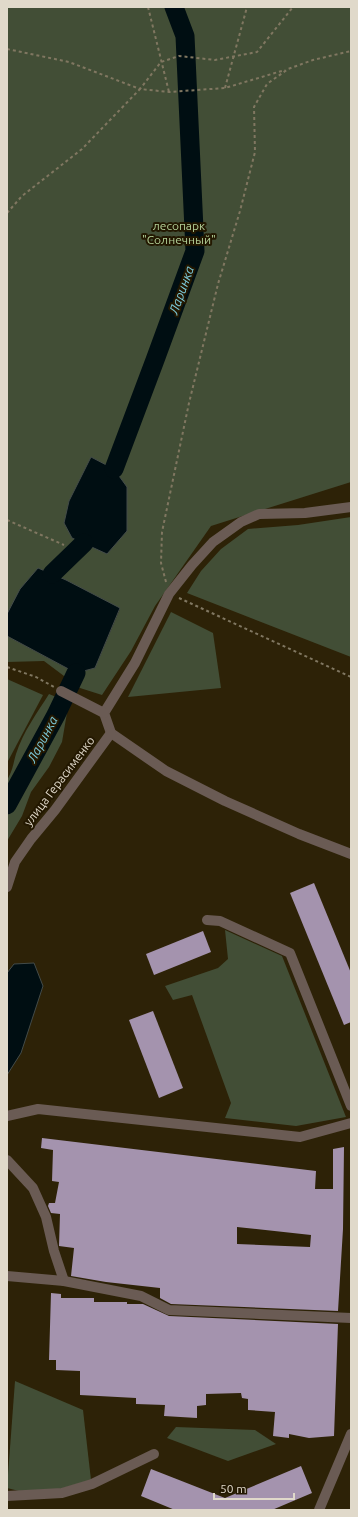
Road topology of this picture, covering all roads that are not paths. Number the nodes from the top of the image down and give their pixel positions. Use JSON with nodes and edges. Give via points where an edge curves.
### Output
{"nodes":[{"id":1,"x":351,"y":507,"type":"edge"},
{"id":2,"x":65,"y":692,"type":"road end"},
{"id":3,"x":104,"y":713,"type":"junction"},
{"id":4,"x":110,"y":733,"type":"junction"},
{"id":5,"x":351,"y":854,"type":"edge"},
{"id":6,"x":7,"y":887,"type":"edge"},
{"id":7,"x":208,"y":920,"type":"dead end"},
{"id":8,"x":351,"y":1106,"type":"edge"},
{"id":9,"x":7,"y":1116,"type":"edge"},
{"id":10,"x":351,"y":1123,"type":"edge"},
{"id":11,"x":7,"y":1160,"type":"edge"},
{"id":12,"x":7,"y":1276,"type":"edge"},
{"id":13,"x":64,"y":1281,"type":"junction"},
{"id":14,"x":351,"y":1318,"type":"edge"},
{"id":15,"x":351,"y":1434,"type":"edge"},
{"id":16,"x":154,"y":1454,"type":"dead end"},
{"id":17,"x":7,"y":1496,"type":"edge"},
{"id":18,"x":319,"y":1510,"type":"edge"}],
"edges":[{"from":1,"to":3,"type":"lane","via":[[305,513],[259,514],[241,522],[213,542],[169,594],[135,664]]},
{"from":2,"to":3,"type":"lane"},
{"from":3,"to":4,"type":"lane"},
{"from":4,"to":5,"type":"lane","via":[[166,770],[225,801]]},
{"from":4,"to":6,"type":"lane","name":"улица Герасименко","via":[[15,862]]},
{"from":7,"to":8,"type":"lane","via":[[220,921],[290,953]]},
{"from":9,"to":10,"type":"lane","via":[[38,1109],[300,1137]]},
{"from":11,"to":13,"type":"lane","via":[[33,1188],[46,1217]]},
{"from":12,"to":13,"type":"lane"},
{"from":13,"to":14,"type":"lane","via":[[142,1296],[169,1310]]},
{"from":15,"to":18,"type":"lane"},
{"from":16,"to":17,"type":"lane","via":[[92,1484],[62,1493]]}]}
